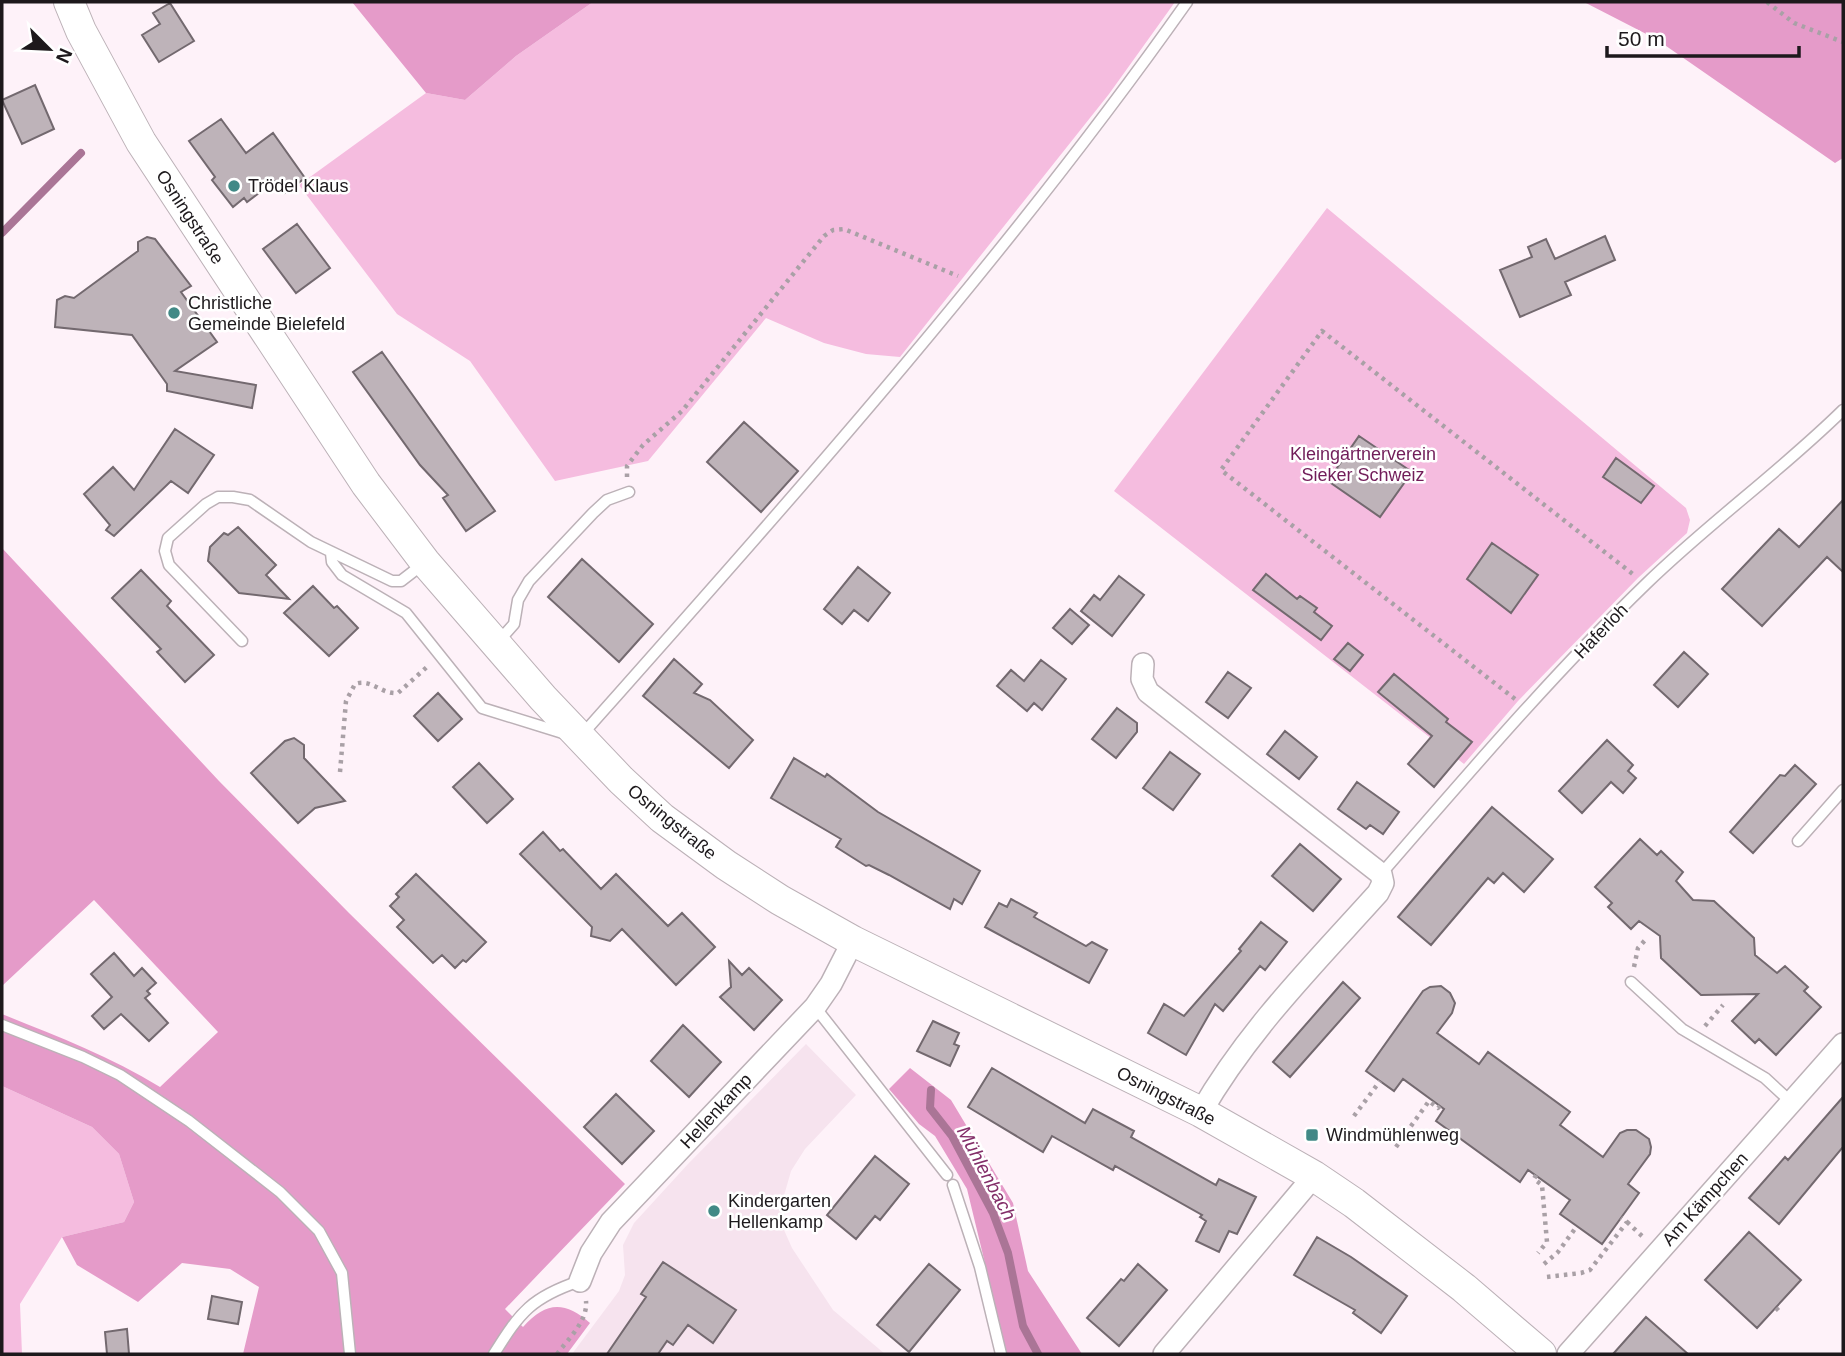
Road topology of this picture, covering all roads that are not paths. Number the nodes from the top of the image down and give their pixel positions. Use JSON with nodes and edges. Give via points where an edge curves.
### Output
{"nodes":[{"id":1,"x":69,"y":2,"type":"edge"},
{"id":2,"x":1187,"y":2,"type":"edge"},
{"id":3,"x":1843,"y":410,"type":"edge"},
{"id":4,"x":629,"y":492,"type":"road end"},
{"id":5,"x":331,"y":553,"type":"junction"},
{"id":6,"x":425,"y":562,"type":"junction"},
{"id":7,"x":242,"y":641,"type":"dead end"},
{"id":8,"x":495,"y":645,"type":"junction"},
{"id":9,"x":1143,"y":664,"type":"dead end"},
{"id":10,"x":579,"y":738,"type":"junction"},
{"id":11,"x":1843,"y":790,"type":"edge"},
{"id":12,"x":1798,"y":841,"type":"dead end"},
{"id":13,"x":1381,"y":874,"type":"junction"},
{"id":14,"x":853,"y":941,"type":"junction"},
{"id":15,"x":1631,"y":982,"type":"road end"},
{"id":16,"x":815,"y":1007,"type":"junction"},
{"id":17,"x":2,"y":1025,"type":"edge"},
{"id":18,"x":1843,"y":1044,"type":"edge"},
{"id":19,"x":1791,"y":1102,"type":"junction"},
{"id":20,"x":1201,"y":1112,"type":"junction"},
{"id":21,"x":1314,"y":1176,"type":"junction"},
{"id":22,"x":580,"y":1281,"type":"joint"},
{"id":23,"x":349,"y":1354,"type":"edge"},
{"id":24,"x":494,"y":1354,"type":"edge"},
{"id":25,"x":1001,"y":1354,"type":"edge"},
{"id":26,"x":1164,"y":1354,"type":"edge"},
{"id":27,"x":1541,"y":1354,"type":"edge"},
{"id":28,"x":1568,"y":1354,"type":"edge"}],
"edges":[{"from":1,"to":6,"type":"main road","name":"Osningstraße","via":[[141,142],[339,444]]},
{"from":2,"to":10,"type":"lane","via":[[1127,88],[904,367]]},
{"from":3,"to":13,"type":"lane","name":"Haferloh","via":[[1645,585]]},
{"from":4,"to":8,"type":"lane","via":[[607,500],[529,581],[518,600],[514,624]]},
{"from":5,"to":6,"type":"lane","via":[[392,582],[401,581]]},
{"from":5,"to":7,"type":"lane","via":[[250,500],[233,496],[206,504],[168,538],[169,565]]},
{"from":5,"to":10,"type":"lane","via":[[342,575],[406,613],[482,708]]},
{"from":6,"to":8,"type":"main road","name":"Osningstraße"},
{"from":8,"to":10,"type":"main road","name":"Osningstraße"},
{"from":9,"to":13,"type":"street","via":[[1148,692]]},
{"from":10,"to":14,"type":"main road","name":"Osningstraße","via":[[662,818],[714,858]]},
{"from":11,"to":12,"type":"lane"},
{"from":13,"to":20,"type":"street","name":"Haferloh","via":[[1378,893],[1246,1041]]},
{"from":14,"to":16,"type":"street","name":"Hellenkamp"},
{"from":14,"to":20,"type":"main road","name":"Osningstraße"},
{"from":15,"to":19,"type":"lane","via":[[1682,1029],[1765,1079]]},
{"from":16,"to":22,"type":"street","name":"Hellenkamp","via":[[611,1222]]},
{"from":16,"to":25,"type":"lane","via":[[950,1180],[981,1267]]},
{"from":17,"to":23,"type":"lane","via":[[120,1075],[189,1121],[280,1192],[319,1231],[342,1273]]},
{"from":18,"to":19,"type":"street","name":"Am Kämpchen"},
{"from":19,"to":28,"type":"street","name":"Am Kämpchen"},
{"from":20,"to":21,"type":"main road","name":"Osningstraße"},
{"from":21,"to":26,"type":"street"},
{"from":21,"to":27,"type":"main road","name":"Osningstraße","via":[[1464,1289]]},
{"from":22,"to":24,"type":"lane","via":[[553,1290],[529,1306]]}]}
